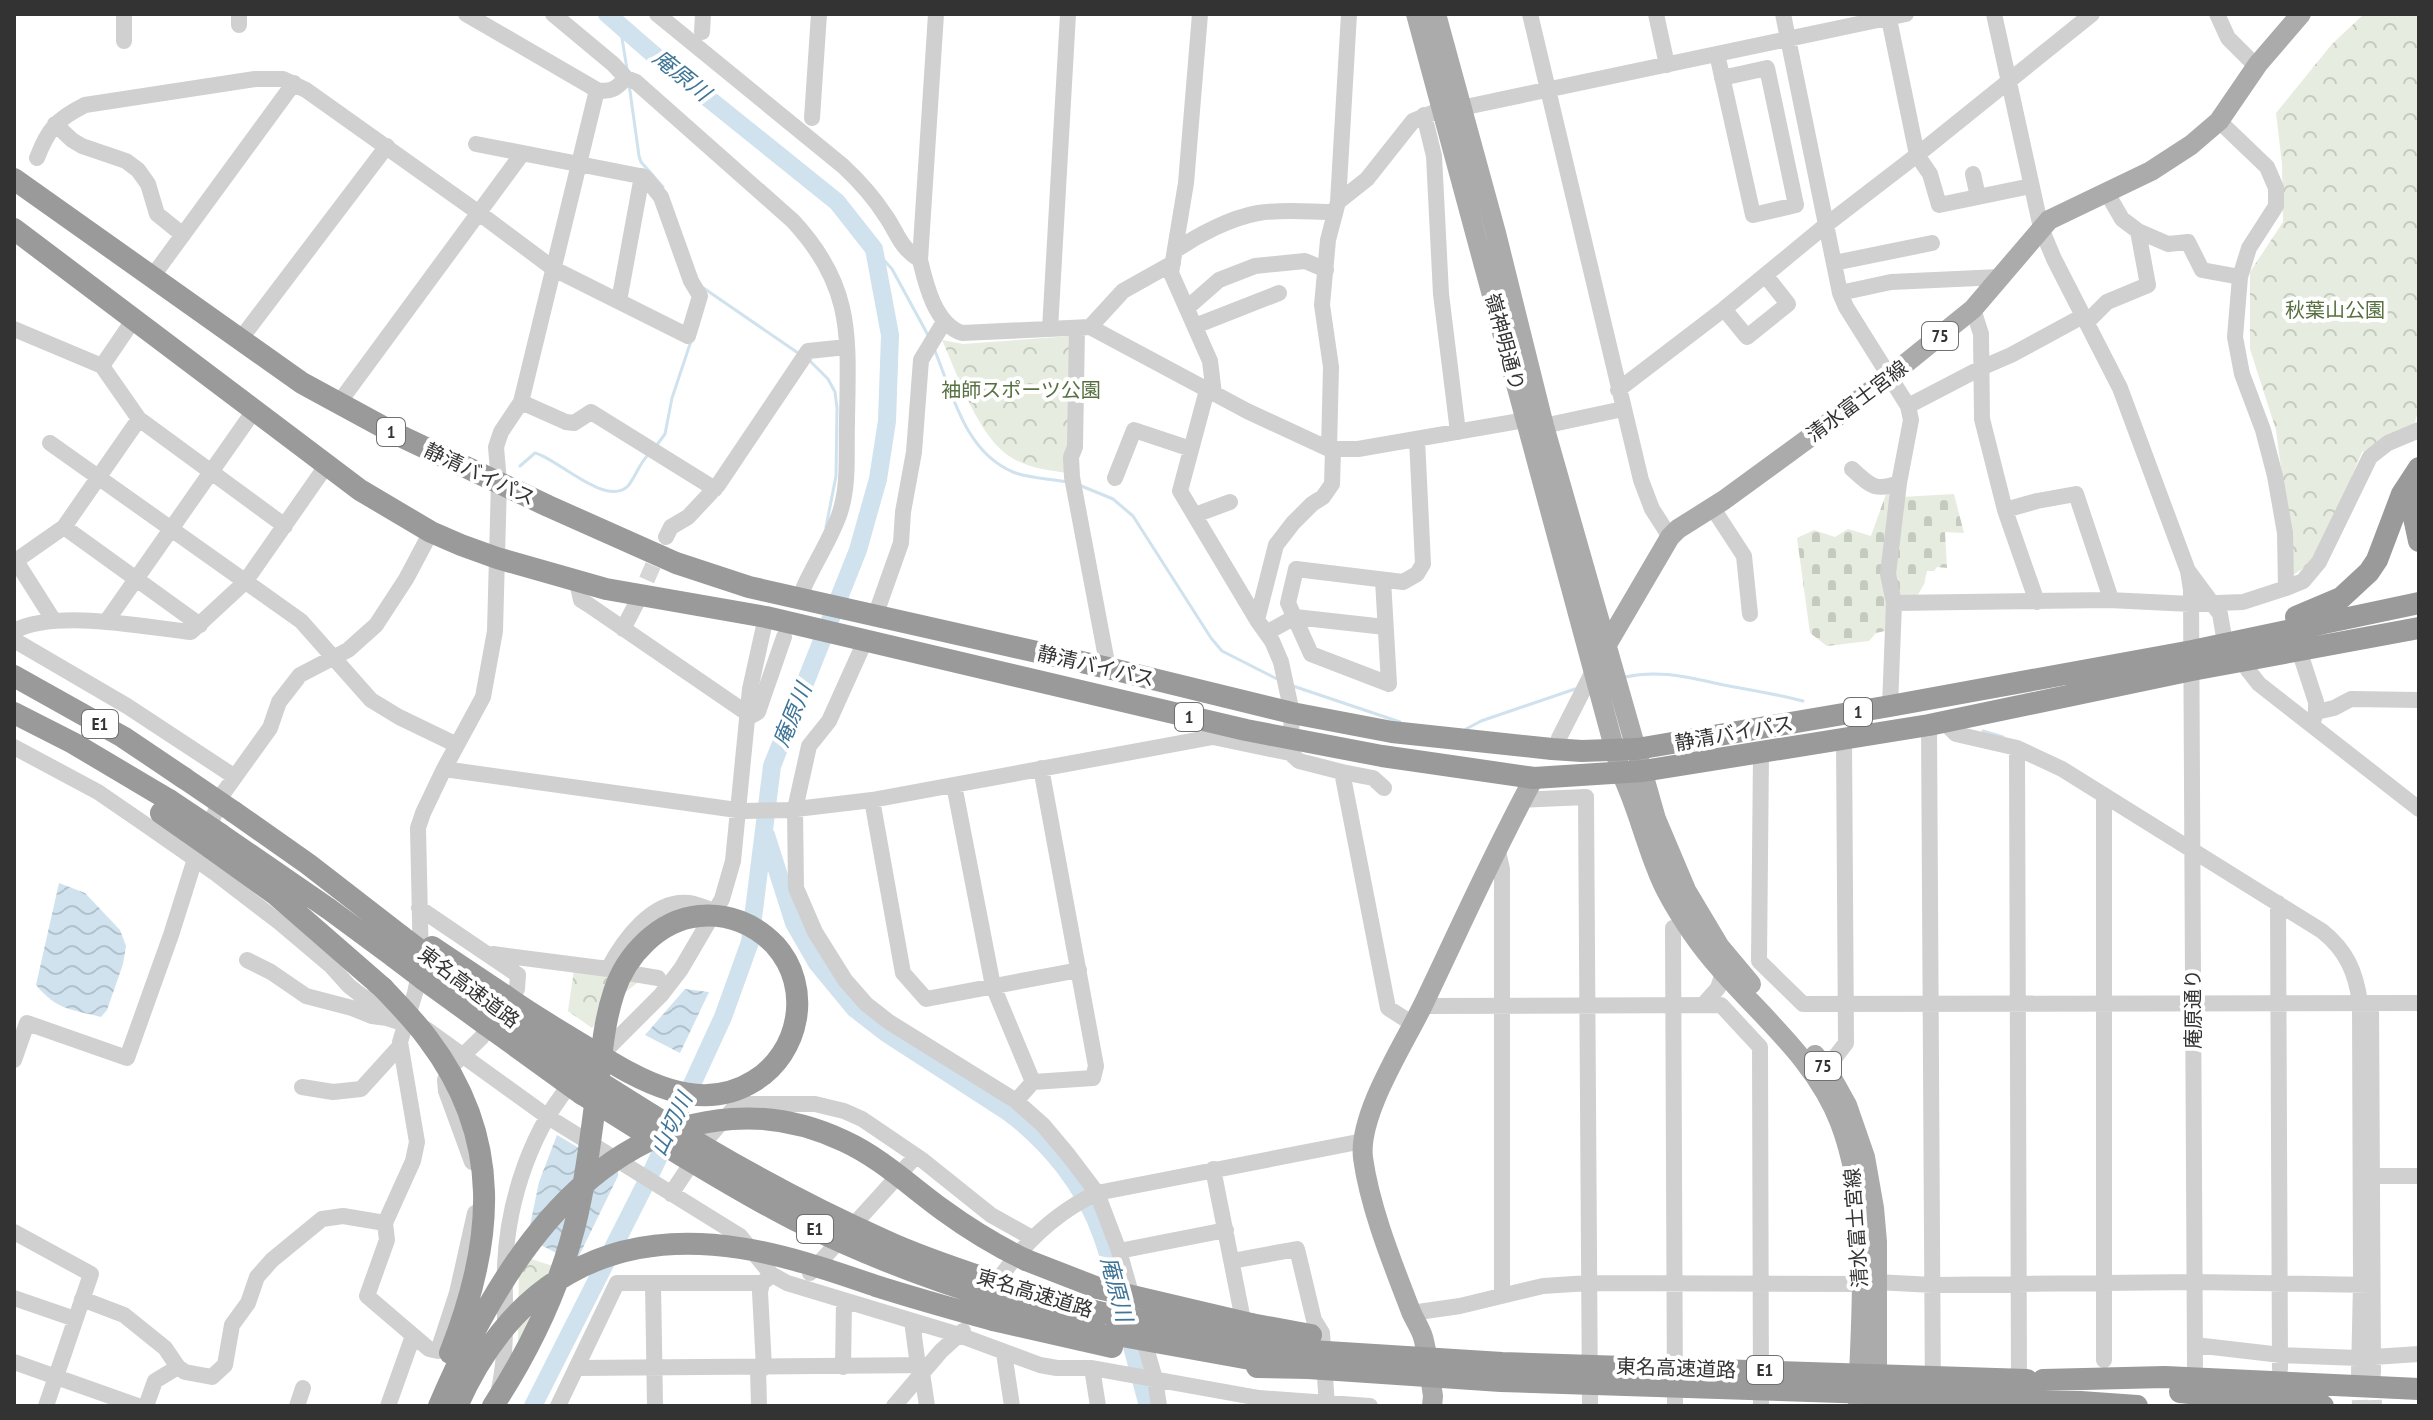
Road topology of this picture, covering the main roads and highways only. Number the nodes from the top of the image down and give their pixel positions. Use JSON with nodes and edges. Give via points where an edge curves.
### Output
{"nodes":[{"id":1,"x":1416,"y":14,"type":"edge"},
{"id":2,"x":1436,"y":14,"type":"edge"},
{"id":3,"x":2301,"y":14,"type":"edge"},
{"id":4,"x":1442,"y":111,"type":"junction"},
{"id":5,"x":14,"y":179,"type":"edge"},
{"id":6,"x":14,"y":229,"type":"edge"},
{"id":7,"x":1533,"y":425,"type":"junction"},
{"id":8,"x":2419,"y":468,"type":"edge"},
{"id":9,"x":2419,"y":491,"type":"edge"},
{"id":10,"x":2419,"y":541,"type":"edge"},
{"id":11,"x":2419,"y":603,"type":"edge"},
{"id":12,"x":2419,"y":628,"type":"edge"},
{"id":13,"x":2419,"y":643,"type":"edge"},
{"id":14,"x":1606,"y":646,"type":"junction"},
{"id":15,"x":2243,"y":650,"type":"junction"},
{"id":16,"x":2300,"y":652,"type":"junction"},
{"id":17,"x":2192,"y":661,"type":"junction"},
{"id":18,"x":1593,"y":671,"type":"junction"},
{"id":19,"x":14,"y":676,"type":"edge"},
{"id":20,"x":14,"y":713,"type":"edge"},
{"id":21,"x":1614,"y":749,"type":"junction"},
{"id":22,"x":1637,"y":749,"type":"junction"},
{"id":23,"x":1632,"y":772,"type":"junction"},
{"id":24,"x":1534,"y":778,"type":"junction"},
{"id":25,"x":209,"y":847,"type":"junction"},
{"id":26,"x":400,"y":941,"type":"junction"},
{"id":27,"x":495,"y":1009,"type":"junction"},
{"id":28,"x":1868,"y":1283,"type":"junction"},
{"id":29,"x":1001,"y":1303,"type":"junction"},
{"id":30,"x":1256,"y":1349,"type":"junction"},
{"id":31,"x":1310,"y":1351,"type":"junction"},
{"id":32,"x":2419,"y":1389,"type":"edge"},
{"id":33,"x":2029,"y":1391,"type":"edge"},
{"id":34,"x":429,"y":1406,"type":"edge"},
{"id":35,"x":439,"y":1406,"type":"edge"},
{"id":36,"x":457,"y":1406,"type":"edge"},
{"id":37,"x":494,"y":1406,"type":"edge"},
{"id":38,"x":1432,"y":1406,"type":"edge"},
{"id":39,"x":1858,"y":1406,"type":"edge"},
{"id":40,"x":1877,"y":1406,"type":"edge"},
{"id":41,"x":2137,"y":1406,"type":"edge"},
{"id":42,"x":2323,"y":1406,"type":"edge"}],
"edges":[{"from":1,"to":4,"type":"main road","name":"嶺神明通り"},
{"from":2,"to":4,"type":"main road","name":"嶺神明通り"},
{"from":3,"to":14,"type":"main road","name":"清水富士宮線","number":"75","via":[[2256,66],[2219,121],[2151,171],[2049,220],[1973,309],[1890,376],[1678,529]]},
{"from":4,"to":7,"type":"main road","name":"嶺神明通り"},
{"from":5,"to":21,"type":"highway","name":"静清バイパス","number":"1","via":[[239,341],[338,404],[676,563],[749,587],[808,594],[1292,713],[1392,732],[1552,749]]},
{"from":6,"to":24,"type":"highway","name":"静清バイパス","number":"1","via":[[383,506],[497,558],[606,589],[766,617],[792,631],[1291,746]]},
{"from":7,"to":14,"type":"main road","name":"嶺神明通り"},
{"from":7,"to":18,"type":"main road","name":"嶺神明通り"},
{"from":8,"to":15,"type":"highway","via":[[2402,494],[2377,560],[2356,586],[2321,607],[2257,630]]},
{"from":9,"to":10,"type":"highway","via":[[2413,513]]},
{"from":11,"to":15,"type":"highway","name":"静清バイパス","number":"1"},
{"from":12,"to":16,"type":"highway","name":"静清バイパス","number":"1"},
{"from":13,"to":16,"type":"highway"},
{"from":14,"to":18,"type":"main road","name":"清水富士宮線","number":"75"},
{"from":14,"to":22,"type":"main road","name":"清水富士宮線","number":"75"},
{"from":15,"to":16,"type":"highway","name":"静清バイパス","number":"1"},
{"from":15,"to":17,"type":"highway","name":"静清バイパス","number":"1"},
{"from":17,"to":22,"type":"highway","name":"静清バイパス","number":"1"},
{"from":17,"to":23,"type":"highway","name":"静清バイパス","number":"1","via":[[1936,723]]},
{"from":18,"to":21,"type":"main road","name":"清水富士宮線","number":"75"},
{"from":19,"to":26,"type":"highway","name":"東名高速道路","number":"E1","bridge":true,"via":[[123,737],[234,812],[308,864]]},
{"from":20,"to":25,"type":"highway","name":"東名高速道路","number":"E1","bridge":true,"via":[[73,743],[165,807]]},
{"from":21,"to":22,"type":"highway","name":"静清バイパス","number":"1"},
{"from":21,"to":23,"type":"main road","name":"清水富士宮線","number":"75"},
{"from":22,"to":23,"type":"main road","name":"清水富士宮線","number":"75"},
{"from":23,"to":24,"type":"highway","name":"静清バイパス","number":"1"},
{"from":23,"to":28,"type":"main road","name":"清水富士宮線","number":"75","via":[[1631,794],[1657,872],[1692,934],[1792,1048],[1832,1105],[1857,1189]]},
{"from":23,"to":28,"type":"main road","name":"清水富士宮線","number":"75","via":[[1686,890],[1720,947],[1813,1051],[1847,1105],[1865,1157],[1874,1208],[1877,1242]]},
{"from":24,"to":38,"type":"main road","via":[[1374,1104],[1363,1141],[1380,1224],[1422,1336]]},
{"from":25,"to":26,"type":"highway","name":"東名高速道路","number":"E1"},
{"from":25,"to":34,"type":"highway","bridge":true,"via":[[275,894],[383,988],[428,1039],[473,1118],[485,1183],[481,1255]]},
{"from":26,"to":27,"type":"highway","name":"東名高速道路","number":"E1","bridge":true},
{"from":27,"to":29,"type":"highway","name":"東名高速道路","number":"E1","bridge":true,"via":[[587,1086],[796,1220]]},
{"from":27,"to":37,"type":"highway","bridge":true,"via":[[525,1010],[600,1055],[611,1062],[623,1070],[664,1088],[713,1096],[763,1076],[785,1052],[797,1017],[797,994],[785,959],[746,923],[695,916],[659,930],[635,954],[622,972],[608,1015],[602,1053],[600,1067],[592,1122],[582,1192],[570,1242],[541,1323]]},
{"from":28,"to":39,"type":"main road","name":"清水富士宮線","number":"75"},
{"from":28,"to":40,"type":"main road","name":"清水富士宮線","number":"75"},
{"from":29,"to":30,"type":"highway","name":"東名高速道路","number":"E1","bridge":true,"via":[[1098,1312]]},
{"from":29,"to":30,"type":"highway","name":"東名高速道路","number":"E1","bridge":true,"via":[[1112,1341]]},
{"from":29,"to":36,"type":"highway","bridge":true,"via":[[742,1248],[644,1247],[579,1268],[531,1299],[492,1342]]},
{"from":30,"to":31,"type":"highway","name":"東名高速道路","number":"E1"},
{"from":30,"to":35,"type":"highway","bridge":true,"via":[[1026,1260],[966,1227],[883,1163],[826,1133],[764,1118],[701,1122],[629,1150],[575,1192],[490,1304]]},
{"from":31,"to":33,"type":"highway","name":"東名高速道路","number":"E1","bridge":true},
{"from":31,"to":33,"type":"highway","name":"東名高速道路","number":"E1","bridge":true,"via":[[1501,1381]]},
{"from":32,"to":33,"type":"highway","via":[[2165,1377]]},
{"from":33,"to":41,"type":"highway","name":"東名高速道路","number":"E1"},
{"from":33,"to":42,"type":"highway","name":"東名高速道路","number":"E1","via":[[2224,1395]]}]}
